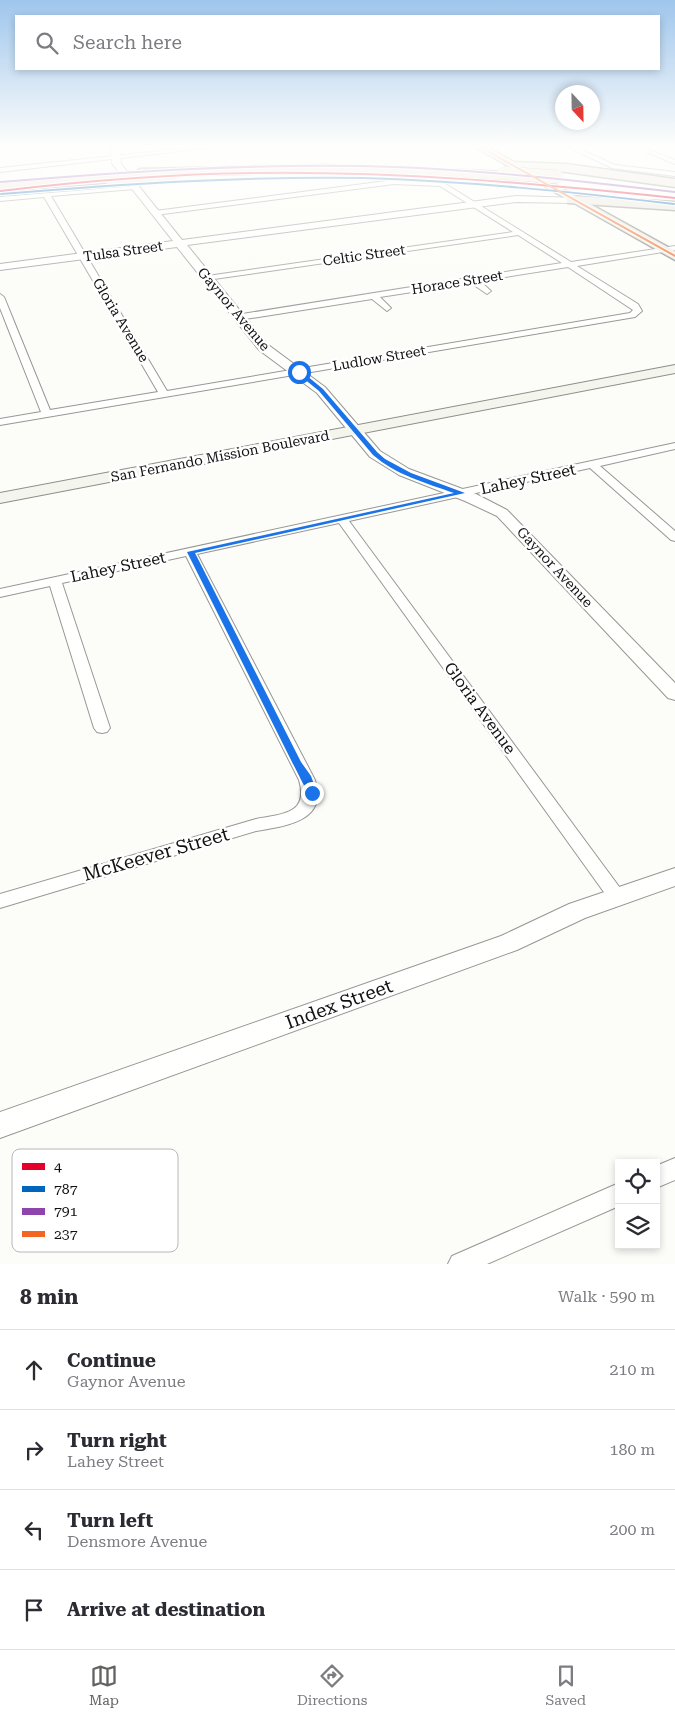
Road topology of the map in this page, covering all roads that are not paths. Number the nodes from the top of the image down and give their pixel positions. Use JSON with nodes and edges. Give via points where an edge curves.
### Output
{"nodes":[{"id":1,"x":55,"y":206,"type":"edge"},
{"id":2,"x":150,"y":206,"type":"edge"},
{"id":3,"x":210,"y":206,"type":"edge"},
{"id":4,"x":461,"y":206,"type":"edge"},
{"id":5,"x":479,"y":206,"type":"edge"},
{"id":6,"x":584,"y":206,"type":"edge"},
{"id":7,"x":156,"y":213,"type":"junction"},
{"id":8,"x":520,"y":233,"type":"junction"},
{"id":9,"x":180,"y":243,"type":"junction"},
{"id":10,"x":671,"y":252,"type":"edge"},
{"id":11,"x":82,"y":256,"type":"junction"},
{"id":12,"x":569,"y":264,"type":"junction"},
{"id":13,"x":0,"y":267,"type":"edge"},
{"id":14,"x":207,"y":278,"type":"junction"},
{"id":15,"x":472,"y":279,"type":"junction"},
{"id":16,"x":487,"y":291,"type":"dead end"},
{"id":17,"x":373,"y":295,"type":"junction"},
{"id":18,"x":0,"y":297,"type":"edge"},
{"id":19,"x":387,"y":308,"type":"dead end"},
{"id":20,"x":239,"y":317,"type":"junction"},
{"id":21,"x":675,"y":369,"type":"edge"},
{"id":22,"x":299,"y":372,"type":"junction"},
{"id":23,"x":165,"y":395,"type":"junction"},
{"id":24,"x":47,"y":415,"type":"junction"},
{"id":25,"x":0,"y":422,"type":"edge"},
{"id":26,"x":354,"y":430,"type":"junction"},
{"id":27,"x":675,"y":446,"type":"edge"},
{"id":28,"x":593,"y":465,"type":"junction"},
{"id":29,"x":462,"y":493,"type":"junction"},
{"id":30,"x":0,"y":498,"type":"edge"},
{"id":31,"x":342,"y":519,"type":"junction"},
{"id":32,"x":675,"y":537,"type":"edge"},
{"id":33,"x":190,"y":552,"type":"junction"},
{"id":34,"x":55,"y":581,"type":"junction"},
{"id":35,"x":0,"y":592,"type":"edge"},
{"id":36,"x":675,"y":694,"type":"edge"},
{"id":37,"x":102,"y":728,"type":"dead end"},
{"id":38,"x":675,"y":877,"type":"edge"},
{"id":39,"x":617,"y":897,"type":"junction"},
{"id":40,"x":0,"y":901,"type":"edge"},
{"id":41,"x":0,"y":1125,"type":"edge"},
{"id":42,"x":675,"y":1169,"type":"edge"},
{"id":43,"x":660,"y":1175,"type":"edge"},
{"id":44,"x":615,"y":1196,"type":"edge"},
{"id":45,"x":460,"y":1264,"type":"edge"}],
"edges":[{"from":1,"to":11,"type":"street","name":"Gloria Avenue"},
{"from":2,"to":7,"type":"street","name":"Gaynor Avenue"},
{"from":3,"to":7,"type":"street"},
{"from":4,"to":9,"type":"street","name":"Tulsa Street"},
{"from":5,"to":8,"type":"street"},
{"from":6,"to":10,"type":"main road"},
{"from":7,"to":9,"type":"street","name":"Gaynor Avenue"},
{"from":8,"to":12,"type":"street"},
{"from":8,"to":14,"type":"street","name":"Celtic Street"},
{"from":9,"to":11,"type":"street","name":"Tulsa Street"},
{"from":9,"to":14,"type":"street","name":"Gaynor Avenue"},
{"from":10,"to":12,"type":"street","name":"Horace Street"},
{"from":11,"to":13,"type":"street","name":"Tulsa Street"},
{"from":11,"to":23,"type":"street","name":"Gloria Avenue"},
{"from":12,"to":15,"type":"street","name":"Horace Street"},
{"from":12,"to":22,"type":"street","name":"Ludlow Street","via":[[638,311],[632,315]]},
{"from":14,"to":20,"type":"street","name":"Gaynor Avenue"},
{"from":15,"to":16,"type":"street"},
{"from":15,"to":17,"type":"street","name":"Horace Street"},
{"from":17,"to":19,"type":"street"},
{"from":17,"to":20,"type":"street","name":"Horace Street"},
{"from":18,"to":24,"type":"street"},
{"from":20,"to":22,"type":"street","name":"Gaynor Avenue","via":[[270,353]]},
{"from":21,"to":26,"type":"main road","name":"San Fernando Mission Boulevard"},
{"from":22,"to":23,"type":"street","name":"Ludlow Street"},
{"from":22,"to":26,"type":"street","name":"Gaynor Avenue","via":[[321,390]]},
{"from":23,"to":24,"type":"street","name":"Ludlow Street"},
{"from":24,"to":25,"type":"street","name":"Ludlow Street"},
{"from":26,"to":29,"type":"street","name":"Gaynor Avenue","via":[[375,454],[399,470]]},
{"from":26,"to":30,"type":"main road","name":"San Fernando Mission Boulevard"},
{"from":27,"to":28,"type":"street","name":"Lahey Street"},
{"from":28,"to":29,"type":"street","name":"Lahey Street"},
{"from":28,"to":32,"type":"street"},
{"from":29,"to":31,"type":"street","name":"Lahey Street"},
{"from":29,"to":36,"type":"street","name":"Gaynor Avenue","via":[[490,506],[513,523]]},
{"from":31,"to":33,"type":"street","name":"Lahey Street"},
{"from":31,"to":39,"type":"street","name":"Gloria Avenue"},
{"from":33,"to":34,"type":"street","name":"Lahey Street"},
{"from":33,"to":40,"type":"street","name":"McKeever Street","via":[[311,786],[309,804],[292,818],[256,825]]},
{"from":34,"to":35,"type":"street","name":"Lahey Street"},
{"from":34,"to":37,"type":"street"},
{"from":38,"to":39,"type":"street","name":"Index Street"},
{"from":39,"to":41,"type":"street","name":"Index Street","via":[[576,911],[509,944]]},
{"from":42,"to":43,"type":"street"},
{"from":44,"to":45,"type":"street"}]}
